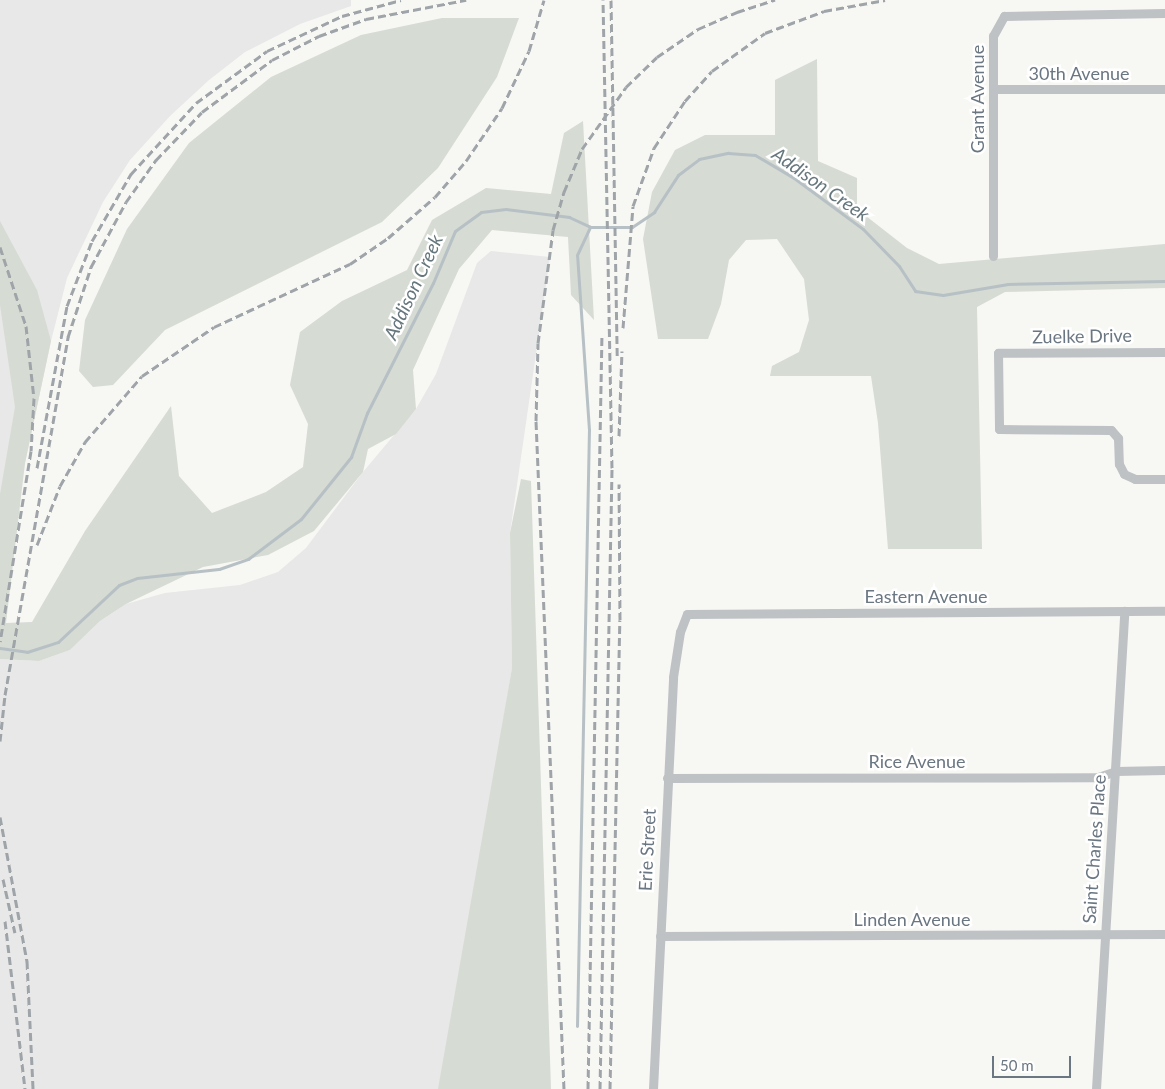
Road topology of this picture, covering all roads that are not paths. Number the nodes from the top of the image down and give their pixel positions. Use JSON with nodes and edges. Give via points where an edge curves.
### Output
{"nodes":[{"id":1,"x":1165,"y":13,"type":"edge"},
{"id":2,"x":993,"y":89,"type":"junction"},
{"id":3,"x":1165,"y":89,"type":"edge"},
{"id":4,"x":993,"y":256,"type":"dead end"},
{"id":5,"x":1165,"y":352,"type":"edge"},
{"id":6,"x":1165,"y":479,"type":"edge"},
{"id":7,"x":1124,"y":611,"type":"junction"},
{"id":8,"x":1165,"y":611,"type":"edge"},
{"id":9,"x":687,"y":614,"type":"joint"},
{"id":10,"x":1165,"y":770,"type":"edge"},
{"id":11,"x":1116,"y":771,"type":"junction"},
{"id":12,"x":667,"y":778,"type":"junction"},
{"id":13,"x":1165,"y":934,"type":"edge"},
{"id":14,"x":1104,"y":935,"type":"junction"},
{"id":15,"x":660,"y":936,"type":"junction"},
{"id":16,"x":653,"y":1089,"type":"edge"},
{"id":17,"x":1096,"y":1089,"type":"edge"}],
"edges":[{"from":1,"to":2,"type":"street","name":"Grant Avenue","via":[[1004,16],[993,36]]},
{"from":2,"to":3,"type":"street","name":"30th Avenue"},
{"from":2,"to":4,"type":"street","name":"Grant Avenue"},
{"from":5,"to":6,"type":"street","name":"Zuelke Drive","via":[[998,353],[1000,429],[1111,430],[1118,438],[1124,474],[1135,479]]},
{"from":7,"to":8,"type":"street","name":"Eastern Avenue"},
{"from":7,"to":9,"type":"street","name":"Eastern Avenue"},
{"from":7,"to":11,"type":"street","name":"Saint Charles Place"},
{"from":9,"to":12,"type":"street","name":"Erie Street","via":[[680,632],[673,677]]},
{"from":10,"to":11,"type":"street","name":"Rice Avenue"},
{"from":11,"to":12,"type":"street","name":"Rice Avenue","via":[[1098,777]]},
{"from":11,"to":14,"type":"street","name":"Saint Charles Place"},
{"from":12,"to":15,"type":"street","name":"Erie Street"},
{"from":13,"to":14,"type":"street","name":"Linden Avenue"},
{"from":14,"to":15,"type":"street","name":"Linden Avenue"},
{"from":14,"to":17,"type":"street","name":"Saint Charles Place"},
{"from":15,"to":16,"type":"street","name":"Erie Street"}]}
